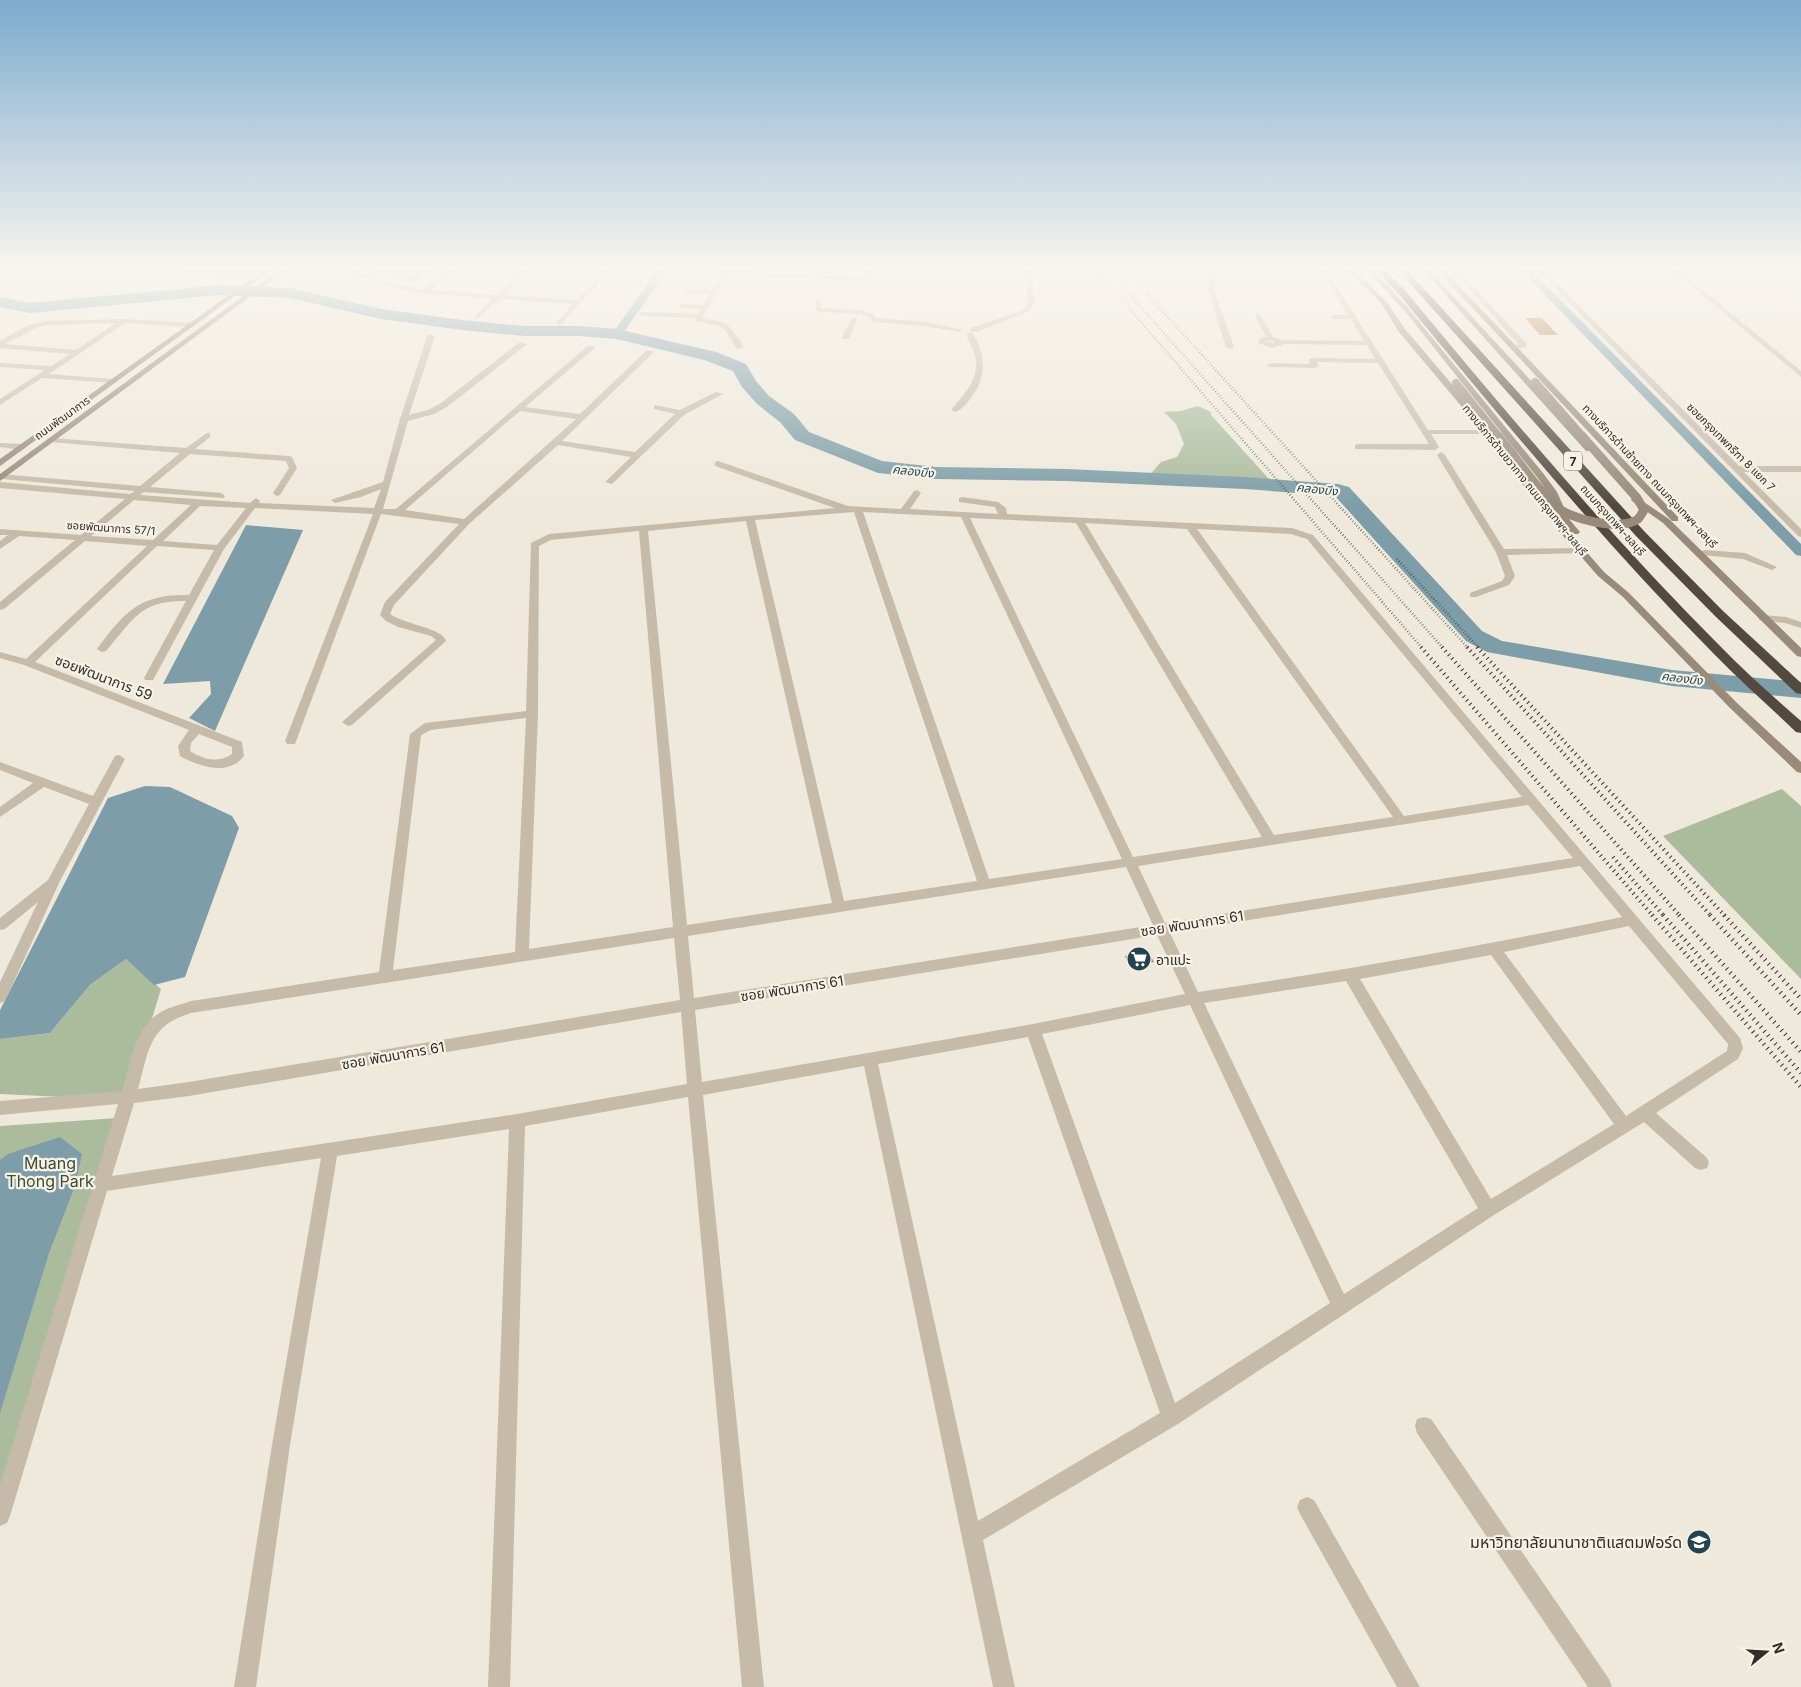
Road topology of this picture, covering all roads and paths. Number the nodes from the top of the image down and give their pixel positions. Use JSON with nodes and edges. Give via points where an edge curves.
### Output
{"nodes":[{"id":1,"x":1515,"y":348,"type":"edge"},
{"id":2,"x":42,"y":349,"type":"edge"},
{"id":3,"x":83,"y":349,"type":"edge"},
{"id":4,"x":159,"y":349,"type":"edge"},
{"id":5,"x":176,"y":349,"type":"edge"},
{"id":6,"x":427,"y":349,"type":"edge"},
{"id":7,"x":518,"y":349,"type":"edge"},
{"id":8,"x":590,"y":349,"type":"edge"},
{"id":9,"x":978,"y":349,"type":"edge"},
{"id":10,"x":1272,"y":349,"type":"edge"},
{"id":11,"x":1372,"y":349,"type":"edge"},
{"id":12,"x":1417,"y":349,"type":"edge"},
{"id":13,"x":1429,"y":349,"type":"edge"},
{"id":14,"x":1438,"y":349,"type":"edge"},
{"id":15,"x":1449,"y":349,"type":"edge"},
{"id":16,"x":1473,"y":349,"type":"edge"},
{"id":17,"x":1498,"y":349,"type":"edge"},
{"id":18,"x":1506,"y":349,"type":"edge"},
{"id":19,"x":1618,"y":349,"type":"edge"},
{"id":20,"x":1769,"y":349,"type":"edge"},
{"id":21,"x":78,"y":352,"type":"junction"},
{"id":22,"x":650,"y":352,"type":"dead end"},
{"id":23,"x":1380,"y":361,"type":"junction"},
{"id":24,"x":0,"y":365,"type":"edge"},
{"id":25,"x":54,"y":368,"type":"junction"},
{"id":26,"x":1801,"y":375,"type":"edge"},
{"id":27,"x":41,"y":376,"type":"junction"},
{"id":28,"x":113,"y":381,"type":"junction"},
{"id":29,"x":0,"y":392,"type":"edge"},
{"id":30,"x":15,"y":393,"type":"junction"},
{"id":31,"x":719,"y":394,"type":"dead end"},
{"id":32,"x":0,"y":403,"type":"edge"},
{"id":33,"x":518,"y":408,"type":"junction"},
{"id":34,"x":657,"y":408,"type":"dead end"},
{"id":35,"x":955,"y":410,"type":"dead end"},
{"id":36,"x":681,"y":413,"type":"junction"},
{"id":37,"x":582,"y":417,"type":"junction"},
{"id":38,"x":404,"y":419,"type":"junction"},
{"id":39,"x":1426,"y":432,"type":"junction"},
{"id":40,"x":1486,"y":432,"type":"junction"},
{"id":41,"x":207,"y":435,"type":"dead end"},
{"id":42,"x":51,"y":440,"type":"junction"},
{"id":43,"x":556,"y":442,"type":"junction"},
{"id":44,"x":0,"y":446,"type":"edge"},
{"id":45,"x":22,"y":447,"type":"junction"},
{"id":46,"x":1358,"y":447,"type":"dead end"},
{"id":47,"x":39,"y":449,"type":"junction"},
{"id":48,"x":186,"y":451,"type":"junction"},
{"id":49,"x":636,"y":455,"type":"junction"},
{"id":50,"x":1441,"y":455,"type":"dead end"},
{"id":51,"x":0,"y":463,"type":"edge"},
{"id":52,"x":718,"y":464,"type":"dead end"},
{"id":53,"x":1736,"y":468,"type":"junction"},
{"id":54,"x":1801,"y":469,"type":"edge"},
{"id":55,"x":1,"y":480,"type":"edge"},
{"id":56,"x":609,"y":482,"type":"dead end"},
{"id":57,"x":387,"y":484,"type":"junction"},
{"id":58,"x":143,"y":488,"type":"junction"},
{"id":59,"x":277,"y":493,"type":"dead end"},
{"id":60,"x":917,"y":493,"type":"dead end"},
{"id":61,"x":130,"y":498,"type":"junction"},
{"id":62,"x":335,"y":500,"type":"junction"},
{"id":63,"x":962,"y":500,"type":"dead end"},
{"id":64,"x":255,"y":502,"type":"junction"},
{"id":65,"x":198,"y":503,"type":"junction"},
{"id":66,"x":379,"y":506,"type":"junction"},
{"id":67,"x":854,"y":510,"type":"junction"},
{"id":68,"x":398,"y":512,"type":"junction"},
{"id":69,"x":903,"y":512,"type":"junction"},
{"id":70,"x":965,"y":516,"type":"junction"},
{"id":71,"x":750,"y":518,"type":"junction"},
{"id":72,"x":1002,"y":518,"type":"junction"},
{"id":73,"x":1079,"y":521,"type":"junction"},
{"id":74,"x":466,"y":522,"type":"junction"},
{"id":75,"x":1191,"y":526,"type":"junction"},
{"id":76,"x":643,"y":529,"type":"junction"},
{"id":77,"x":0,"y":532,"type":"edge"},
{"id":78,"x":17,"y":533,"type":"junction"},
{"id":79,"x":1801,"y":534,"type":"edge"},
{"id":80,"x":84,"y":538,"type":"junction"},
{"id":81,"x":156,"y":543,"type":"junction"},
{"id":82,"x":0,"y":546,"type":"edge"},
{"id":83,"x":220,"y":548,"type":"junction"},
{"id":84,"x":1580,"y":551,"type":"junction"},
{"id":85,"x":1500,"y":552,"type":"junction"},
{"id":86,"x":1706,"y":553,"type":"junction"},
{"id":87,"x":1772,"y":567,"type":"dead end"},
{"id":88,"x":1716,"y":570,"type":"junction"},
{"id":89,"x":1473,"y":595,"type":"dead end"},
{"id":90,"x":1626,"y":595,"type":"junction"},
{"id":91,"x":193,"y":598,"type":"junction"},
{"id":92,"x":0,"y":607,"type":"edge"},
{"id":93,"x":1763,"y":618,"type":"junction"},
{"id":94,"x":1801,"y":625,"type":"edge"},
{"id":95,"x":102,"y":649,"type":"dead end"},
{"id":96,"x":1801,"y":654,"type":"edge"},
{"id":97,"x":0,"y":656,"type":"edge"},
{"id":98,"x":28,"y":663,"type":"junction"},
{"id":99,"x":149,"y":678,"type":"dead end"},
{"id":100,"x":1801,"y":690,"type":"edge"},
{"id":101,"x":532,"y":714,"type":"junction"},
{"id":102,"x":348,"y":722,"type":"dead end"},
{"id":103,"x":197,"y":729,"type":"junction"},
{"id":104,"x":1801,"y":729,"type":"edge"},
{"id":105,"x":291,"y":741,"type":"dead end"},
{"id":106,"x":120,"y":760,"type":"dead end"},
{"id":107,"x":0,"y":766,"type":"edge"},
{"id":108,"x":1801,"y":769,"type":"edge"},
{"id":109,"x":42,"y":782,"type":"junction"},
{"id":110,"x":1533,"y":800,"type":"junction"},
{"id":111,"x":98,"y":802,"type":"junction"},
{"id":112,"x":0,"y":813,"type":"edge"},
{"id":113,"x":1401,"y":820,"type":"junction"},
{"id":114,"x":1270,"y":841,"type":"junction"},
{"id":115,"x":1584,"y":860,"type":"junction"},
{"id":116,"x":1129,"y":863,"type":"junction"},
{"id":117,"x":54,"y":881,"type":"junction"},
{"id":118,"x":985,"y":885,"type":"junction"},
{"id":119,"x":839,"y":907,"type":"junction"},
{"id":120,"x":1633,"y":920,"type":"junction"},
{"id":121,"x":0,"y":925,"type":"edge"},
{"id":122,"x":1163,"y":928,"type":"junction"},
{"id":123,"x":680,"y":932,"type":"junction"},
{"id":124,"x":1494,"y":949,"type":"junction"},
{"id":125,"x":522,"y":956,"type":"junction"},
{"id":126,"x":1350,"y":975,"type":"junction"},
{"id":127,"x":385,"y":978,"type":"junction"},
{"id":128,"x":0,"y":997,"type":"edge"},
{"id":129,"x":1196,"y":998,"type":"junction"},
{"id":130,"x":687,"y":1005,"type":"junction"},
{"id":131,"x":1033,"y":1030,"type":"junction"},
{"id":132,"x":870,"y":1059,"type":"junction"},
{"id":133,"x":695,"y":1088,"type":"junction"},
{"id":134,"x":127,"y":1097,"type":"junction"},
{"id":135,"x":0,"y":1108,"type":"edge"},
{"id":136,"x":1645,"y":1113,"type":"junction"},
{"id":137,"x":517,"y":1120,"type":"junction"},
{"id":138,"x":1624,"y":1126,"type":"junction"},
{"id":139,"x":330,"y":1150,"type":"junction"},
{"id":140,"x":1702,"y":1163,"type":"dead end"},
{"id":141,"x":100,"y":1184,"type":"junction"},
{"id":142,"x":1488,"y":1210,"type":"junction"},
{"id":143,"x":1340,"y":1306,"type":"junction"},
{"id":144,"x":1171,"y":1417,"type":"junction"},
{"id":145,"x":1424,"y":1426,"type":"dead end"},
{"id":146,"x":1307,"y":1507,"type":"dead end"},
{"id":147,"x":0,"y":1516,"type":"edge"},
{"id":148,"x":972,"y":1536,"type":"junction"},
{"id":149,"x":245,"y":1687,"type":"edge"},
{"id":150,"x":499,"y":1687,"type":"edge"},
{"id":151,"x":754,"y":1687,"type":"edge"},
{"id":152,"x":1004,"y":1687,"type":"edge"},
{"id":153,"x":1409,"y":1687,"type":"edge"},
{"id":154,"x":1601,"y":1687,"type":"edge"}],
"edges":[{"from":1,"to":86,"type":"main road","name":"ทางบริการด้านซ้ายทาง ถนนกรุงเทพฯ-ชลบุรี"},
{"from":2,"to":21,"type":"street"},
{"from":3,"to":21,"type":"street"},
{"from":4,"to":28,"type":"main road","name":"ถนนพัฒนาการ"},
{"from":5,"to":42,"type":"main road","name":"ถนนพัฒนาการ"},
{"from":6,"to":38,"type":"street"},
{"from":7,"to":38,"type":"street","via":[[444,405]]},
{"from":8,"to":33,"type":"street"},
{"from":9,"to":35,"type":"street","via":[[977,384],[966,401]]},
{"from":10,"to":23,"type":"street","via":[[1273,362],[1316,366],[1312,360]]},
{"from":11,"to":23,"type":"street"},
{"from":12,"to":40,"type":"main road","name":"ทางบริการด้านขวาทาง ถนนกรุงเทพฯ-ชลบุรี"},
{"from":13,"to":18,"type":"main road","bridge":true,"via":[[1555,506],[1573,516],[1603,524],[1622,524],[1642,516],[1644,510],[1637,498]]},
{"from":14,"to":90,"type":"main road","name":"ทางบริการด้านขวาทาง ถนนกรุงเทพฯ-ชลบุรี","via":[[1553,492],[1565,520],[1611,572]]},
{"from":15,"to":104,"type":"highway","name":"ถนนกรุงเทพฯ-ชลบุรี","number":"7","via":[[1568,490],[1706,639]]},
{"from":16,"to":100,"type":"highway","name":"ถนนกรุงเทพฯ-ชลบุรี","number":"7","via":[[1669,563]]},
{"from":17,"to":88,"type":"main road","name":"ทางบริการด้านซ้ายทาง ถนนกรุงเทพฯ-ชลบุรี","via":[[1634,498],[1660,515]]},
{"from":19,"to":53,"type":"street","name":"ซอยกรุงเทพกรีฑา 8 แยก 7"},
{"from":20,"to":26,"type":"street"},
{"from":21,"to":25,"type":"street"},
{"from":22,"to":37,"type":"street"},
{"from":23,"to":39,"type":"street"},
{"from":24,"to":25,"type":"street"},
{"from":25,"to":27,"type":"street"},
{"from":27,"to":28,"type":"street"},
{"from":27,"to":30,"type":"street"},
{"from":28,"to":45,"type":"main road","name":"ถนนพัฒนาการ"},
{"from":29,"to":30,"type":"street"},
{"from":30,"to":32,"type":"street"},
{"from":31,"to":36,"type":"street"},
{"from":33,"to":37,"type":"street"},
{"from":33,"to":68,"type":"street"},
{"from":34,"to":36,"type":"street"},
{"from":36,"to":49,"type":"street"},
{"from":37,"to":43,"type":"street"},
{"from":38,"to":57,"type":"street"},
{"from":39,"to":40,"type":"street"},
{"from":39,"to":46,"type":"street","via":[[1435,447]]},
{"from":40,"to":84,"type":"main road","name":"ทางบริการด้านขวาทาง ถนนกรุงเทพฯ-ชลบุรี"},
{"from":41,"to":48,"type":"street"},
{"from":42,"to":47,"type":"main road","name":"ถนนพัฒนาการ"},
{"from":42,"to":48,"type":"street"},
{"from":43,"to":49,"type":"street"},
{"from":43,"to":74,"type":"street"},
{"from":44,"to":45,"type":"street"},
{"from":45,"to":47,"type":"main road"},
{"from":45,"to":51,"type":"main road","name":"ถนนพัฒนาการ"},
{"from":47,"to":55,"type":"main road","name":"ถนนพัฒนาการ"},
{"from":48,"to":58,"type":"street"},
{"from":48,"to":59,"type":"street","via":[[290,459],[293,468]]},
{"from":49,"to":56,"type":"street"},
{"from":50,"to":85,"type":"street"},
{"from":52,"to":67,"type":"street"},
{"from":53,"to":54,"type":"street"},
{"from":53,"to":79,"type":"street","name":"ซอยกรุงเทพกรีฑา 8 แยก 7"},
{"from":55,"to":58,"type":"street"},
{"from":55,"to":61,"type":"street"},
{"from":57,"to":62,"type":"street"},
{"from":57,"to":66,"type":"street"},
{"from":58,"to":61,"type":"street"},
{"from":58,"to":64,"type":"street"},
{"from":60,"to":69,"type":"street"},
{"from":61,"to":65,"type":"street"},
{"from":61,"to":80,"type":"street"},
{"from":62,"to":64,"type":"street"},
{"from":62,"to":66,"type":"street"},
{"from":63,"to":72,"type":"street","via":[[998,505],[1002,508]]},
{"from":64,"to":65,"type":"street"},
{"from":64,"to":66,"type":"street"},
{"from":64,"to":83,"type":"street"},
{"from":65,"to":81,"type":"street"},
{"from":66,"to":68,"type":"street"},
{"from":66,"to":105,"type":"street"},
{"from":67,"to":69,"type":"street"},
{"from":67,"to":71,"type":"street"},
{"from":67,"to":118,"type":"street"},
{"from":68,"to":74,"type":"street"},
{"from":69,"to":70,"type":"street"},
{"from":70,"to":72,"type":"street"},
{"from":70,"to":116,"type":"street"},
{"from":71,"to":76,"type":"street"},
{"from":71,"to":119,"type":"street"},
{"from":72,"to":73,"type":"street"},
{"from":73,"to":75,"type":"street"},
{"from":73,"to":114,"type":"street"},
{"from":74,"to":102,"type":"street","via":[[386,610],[388,618],[435,634],[441,641]]},
{"from":75,"to":110,"type":"street","via":[[1292,531],[1310,537]]},
{"from":75,"to":113,"type":"street"},
{"from":76,"to":101,"type":"street","via":[[549,537],[534,545]]},
{"from":76,"to":123,"type":"street"},
{"from":77,"to":78,"type":"street","name":"ซอยพัฒนาการ 57/1"},
{"from":78,"to":80,"type":"street","name":"ซอยพัฒนาการ 57/1"},
{"from":78,"to":82,"type":"street"},
{"from":80,"to":81,"type":"street","name":"ซอยพัฒนาการ 57/1"},
{"from":80,"to":92,"type":"street"},
{"from":81,"to":83,"type":"street","name":"ซอยพัฒนาการ 57/1"},
{"from":81,"to":98,"type":"street"},
{"from":83,"to":91,"type":"street"},
{"from":84,"to":85,"type":"street"},
{"from":84,"to":90,"type":"main road","name":"ทางบริการด้านขวาทาง ถนนกรุงเทพฯ-ชลบุรี"},
{"from":85,"to":89,"type":"street","via":[[1510,576],[1506,583]]},
{"from":86,"to":87,"type":"street","via":[[1745,556]]},
{"from":86,"to":88,"type":"main road","name":"ทางบริการด้านซ้ายทาง ถนนกรุงเทพฯ-ชลบุรี"},
{"from":88,"to":93,"type":"main road","name":"ทางบริการด้านซ้ายทาง ถนนกรุงเทพฯ-ชลบุรี"},
{"from":90,"to":108,"type":"main road","name":"ทางบริการด้านขวาทาง ถนนกรุงเทพฯ-ชลบุรี","via":[[1733,705]]},
{"from":91,"to":95,"type":"street","via":[[148,602]]},
{"from":91,"to":99,"type":"street"},
{"from":93,"to":94,"type":"street"},
{"from":93,"to":96,"type":"main road","name":"ทางบริการด้านซ้ายทาง ถนนกรุงเทพฯ-ชลบุรี"},
{"from":97,"to":98,"type":"street","name":"ซอยพัฒนาการ 59"},
{"from":98,"to":103,"type":"street","name":"ซอยพัฒนาการ 59"},
{"from":101,"to":125,"type":"street"},
{"from":101,"to":127,"type":"street","via":[[425,727],[416,734]]},
{"from":103,"to":103,"type":"street","name":"ซอยพัฒนาการ 59","via":[[238,746],[238,756],[216,765],[184,754],[185,743]]},
{"from":106,"to":111,"type":"street"},
{"from":107,"to":109,"type":"street"},
{"from":109,"to":111,"type":"street"},
{"from":109,"to":112,"type":"street"},
{"from":110,"to":113,"type":"street"},
{"from":110,"to":115,"type":"street"},
{"from":111,"to":117,"type":"street"},
{"from":113,"to":114,"type":"street"},
{"from":114,"to":116,"type":"street"},
{"from":115,"to":120,"type":"street"},
{"from":115,"to":122,"type":"street","name":"ซอย พัฒนาการ 61"},
{"from":116,"to":118,"type":"street"},
{"from":116,"to":122,"type":"street"},
{"from":117,"to":121,"type":"street"},
{"from":117,"to":128,"type":"street"},
{"from":118,"to":119,"type":"street"},
{"from":119,"to":123,"type":"street"},
{"from":120,"to":124,"type":"street"},
{"from":120,"to":136,"type":"street","via":[[1731,1036],[1736,1048],[1733,1055]]},
{"from":122,"to":129,"type":"street"},
{"from":122,"to":130,"type":"street","name":"ซอย พัฒนาการ 61"},
{"from":123,"to":125,"type":"street"},
{"from":123,"to":130,"type":"street"},
{"from":124,"to":126,"type":"street"},
{"from":124,"to":138,"type":"street"},
{"from":125,"to":127,"type":"street"},
{"from":126,"to":129,"type":"street"},
{"from":126,"to":142,"type":"street"},
{"from":127,"to":134,"type":"street","via":[[191,1007],[169,1014],[154,1024],[146,1038]]},
{"from":129,"to":131,"type":"street"},
{"from":129,"to":143,"type":"street"},
{"from":130,"to":133,"type":"street"},
{"from":130,"to":134,"type":"street","name":"ซอย พัฒนาการ 61"},
{"from":131,"to":132,"type":"street"},
{"from":131,"to":144,"type":"street"},
{"from":132,"to":133,"type":"street"},
{"from":132,"to":148,"type":"street"},
{"from":133,"to":137,"type":"street"},
{"from":133,"to":151,"type":"street"},
{"from":134,"to":135,"type":"street","name":"ซอย พัฒนาการ 61"},
{"from":134,"to":141,"type":"street"},
{"from":136,"to":138,"type":"street"},
{"from":136,"to":140,"type":"street"},
{"from":137,"to":139,"type":"street"},
{"from":137,"to":150,"type":"street"},
{"from":138,"to":142,"type":"street"},
{"from":139,"to":141,"type":"street"},
{"from":139,"to":149,"type":"street"},
{"from":141,"to":147,"type":"street"},
{"from":142,"to":143,"type":"street"},
{"from":143,"to":144,"type":"street"},
{"from":144,"to":148,"type":"street"},
{"from":145,"to":154,"type":"street"},
{"from":146,"to":153,"type":"street"},
{"from":148,"to":152,"type":"street"}]}
